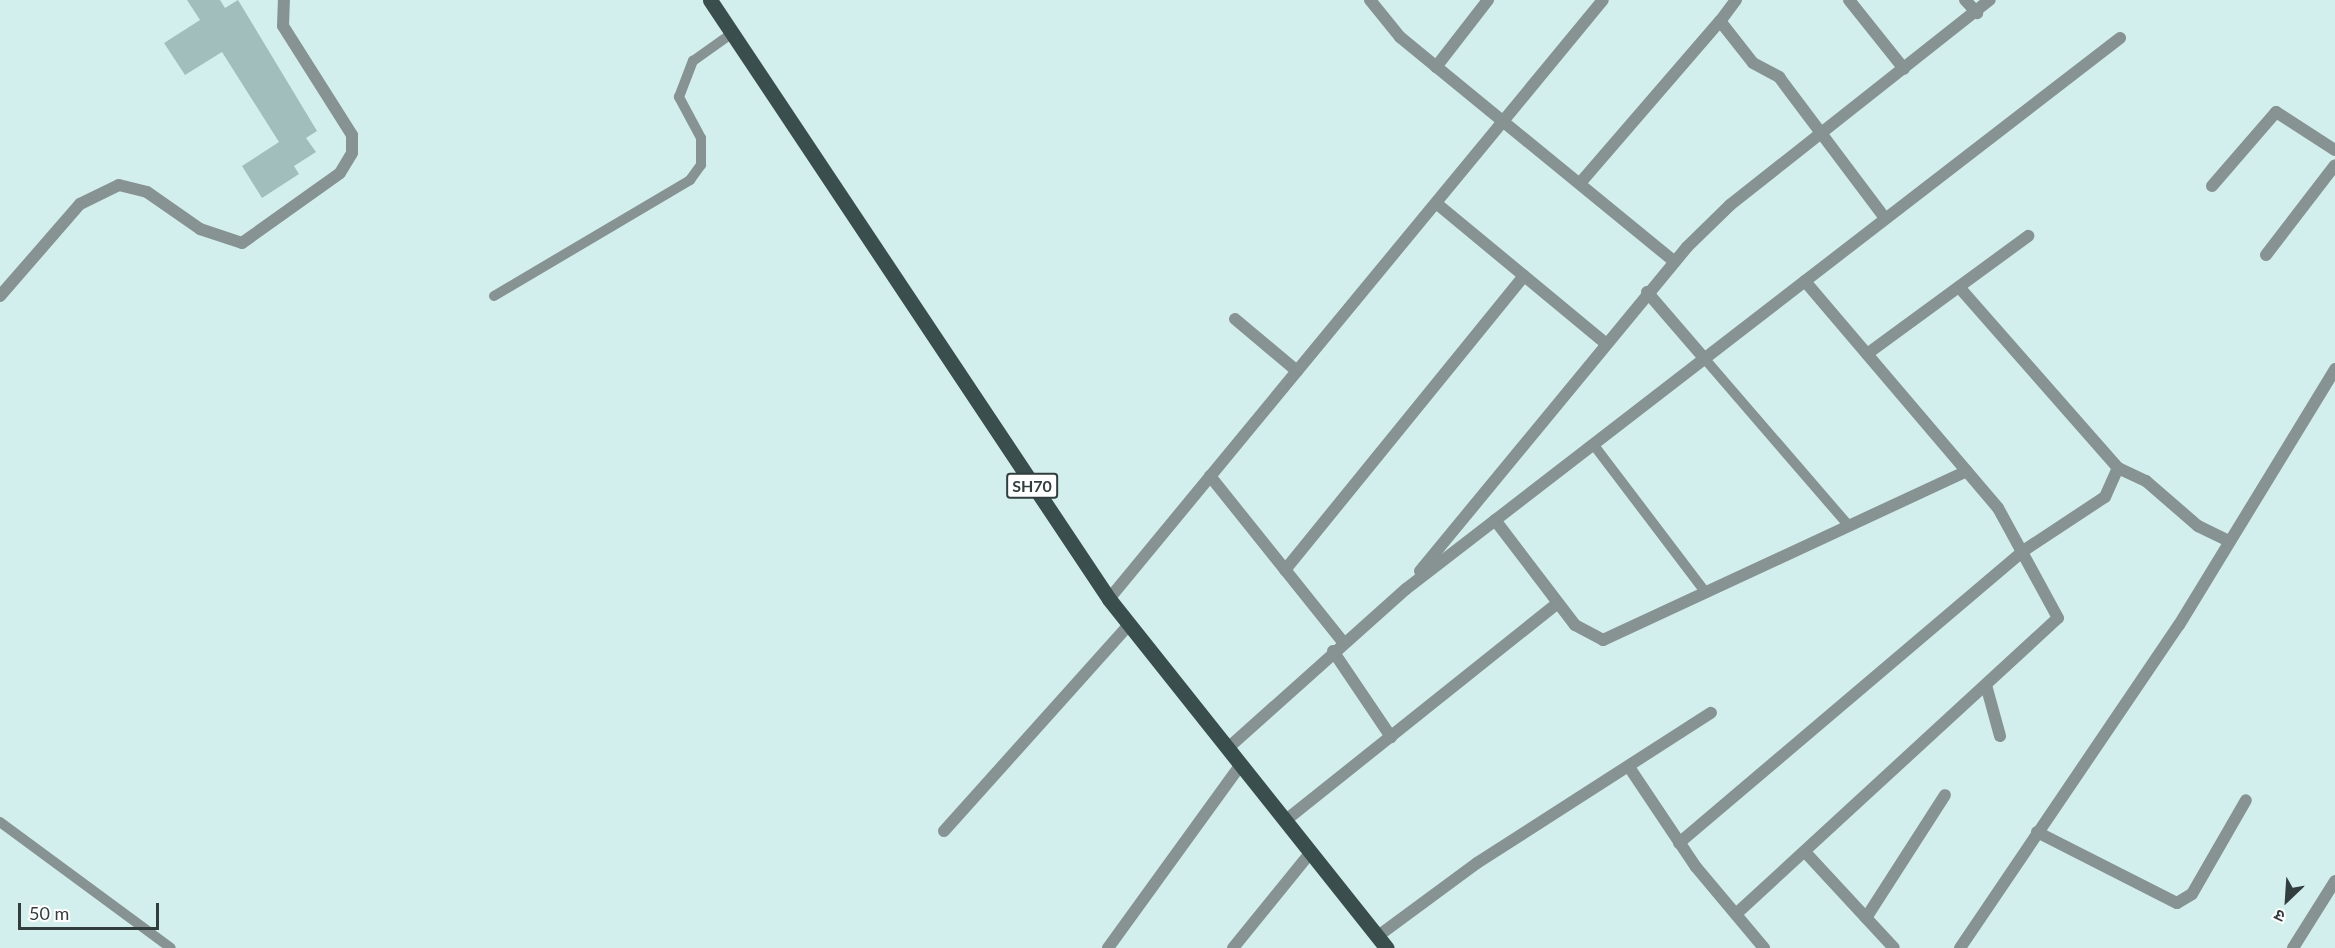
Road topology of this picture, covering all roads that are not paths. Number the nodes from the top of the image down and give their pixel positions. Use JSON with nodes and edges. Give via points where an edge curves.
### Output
{"nodes":[{"id":1,"x":270,"y":0,"type":"edge"},
{"id":2,"x":710,"y":0,"type":"edge"},
{"id":3,"x":1370,"y":0,"type":"edge"},
{"id":4,"x":1488,"y":0,"type":"edge"},
{"id":5,"x":1604,"y":0,"type":"edge"},
{"id":6,"x":1736,"y":0,"type":"edge"},
{"id":7,"x":1849,"y":0,"type":"edge"},
{"id":8,"x":1965,"y":0,"type":"edge"},
{"id":9,"x":1990,"y":0,"type":"edge"},
{"id":10,"x":282,"y":5,"type":"edge"},
{"id":11,"x":1977,"y":13,"type":"junction"},
{"id":12,"x":1720,"y":21,"type":"junction"},
{"id":13,"x":731,"y":34,"type":"junction"},
{"id":14,"x":2120,"y":38,"type":"dead end"},
{"id":15,"x":1436,"y":67,"type":"junction"},
{"id":16,"x":1904,"y":69,"type":"junction"},
{"id":17,"x":1504,"y":121,"type":"junction"},
{"id":18,"x":1820,"y":135,"type":"junction"},
{"id":19,"x":2334,"y":147,"type":"edge"},
{"id":20,"x":2335,"y":165,"type":"edge"},
{"id":21,"x":1581,"y":182,"type":"junction"},
{"id":22,"x":2212,"y":186,"type":"dead end"},
{"id":23,"x":1436,"y":203,"type":"junction"},
{"id":24,"x":1885,"y":218,"type":"junction"},
{"id":25,"x":2028,"y":236,"type":"dead end"},
{"id":26,"x":2266,"y":255,"type":"dead end"},
{"id":27,"x":1674,"y":261,"type":"junction"},
{"id":28,"x":1524,"y":276,"type":"junction"},
{"id":29,"x":1805,"y":281,"type":"junction"},
{"id":30,"x":1959,"y":287,"type":"junction"},
{"id":31,"x":1647,"y":292,"type":"junction"},
{"id":32,"x":0,"y":296,"type":"edge"},
{"id":33,"x":494,"y":296,"type":"dead end"},
{"id":34,"x":1235,"y":319,"type":"dead end"},
{"id":35,"x":1605,"y":343,"type":"junction"},
{"id":36,"x":1867,"y":354,"type":"junction"},
{"id":37,"x":1704,"y":358,"type":"junction"},
{"id":38,"x":2335,"y":369,"type":"edge"},
{"id":39,"x":1297,"y":371,"type":"junction"},
{"id":40,"x":1593,"y":444,"type":"junction"},
{"id":41,"x":2118,"y":468,"type":"junction"},
{"id":42,"x":1968,"y":471,"type":"junction"},
{"id":43,"x":1210,"y":476,"type":"junction"},
{"id":44,"x":1495,"y":520,"type":"junction"},
{"id":45,"x":1850,"y":526,"type":"junction"},
{"id":46,"x":2229,"y":541,"type":"junction"},
{"id":47,"x":2023,"y":551,"type":"junction"},
{"id":48,"x":1285,"y":570,"type":"junction"},
{"id":49,"x":1406,"y":589,"type":"junction"},
{"id":50,"x":1706,"y":593,"type":"junction"},
{"id":51,"x":1109,"y":599,"type":"junction"},
{"id":52,"x":1557,"y":604,"type":"junction"},
{"id":53,"x":1129,"y":625,"type":"junction"},
{"id":54,"x":1343,"y":642,"type":"junction"},
{"id":55,"x":1333,"y":651,"type":"junction"},
{"id":56,"x":1986,"y":685,"type":"junction"},
{"id":57,"x":1711,"y":712,"type":"dead end"},
{"id":58,"x":2000,"y":736,"type":"dead end"},
{"id":59,"x":1391,"y":737,"type":"junction"},
{"id":60,"x":1228,"y":748,"type":"junction"},
{"id":61,"x":1241,"y":764,"type":"junction"},
{"id":62,"x":1629,"y":767,"type":"junction"},
{"id":63,"x":1944,"y":795,"type":"dead end"},
{"id":64,"x":2246,"y":800,"type":"dead end"},
{"id":65,"x":1286,"y":820,"type":"junction"},
{"id":66,"x":0,"y":822,"type":"edge"},
{"id":67,"x":944,"y":831,"type":"dead end"},
{"id":68,"x":2037,"y":832,"type":"junction"},
{"id":69,"x":1679,"y":843,"type":"junction"},
{"id":70,"x":1311,"y":852,"type":"junction"},
{"id":71,"x":1806,"y":854,"type":"junction"},
{"id":72,"x":2335,"y":881,"type":"edge"},
{"id":73,"x":1736,"y":914,"type":"junction"},
{"id":74,"x":1866,"y":918,"type":"junction"},
{"id":75,"x":1383,"y":942,"type":"edge"},
{"id":76,"x":171,"y":948,"type":"edge"},
{"id":77,"x":1108,"y":948,"type":"edge"},
{"id":78,"x":1233,"y":948,"type":"edge"},
{"id":79,"x":1764,"y":948,"type":"edge"},
{"id":80,"x":1894,"y":948,"type":"edge"},
{"id":81,"x":1960,"y":948,"type":"edge"},
{"id":82,"x":2293,"y":948,"type":"edge"}],
"edges":[{"from":1,"to":10,"type":"street"},
{"from":2,"to":13,"type":"main road","number":"SH70"},
{"from":3,"to":15,"type":"street","via":[[1393,29]]},
{"from":4,"to":15,"type":"street"},
{"from":5,"to":17,"type":"street"},
{"from":6,"to":12,"type":"street"},
{"from":7,"to":16,"type":"street"},
{"from":8,"to":11,"type":"street"},
{"from":9,"to":11,"type":"street"},
{"from":10,"to":32,"type":"street","via":[[283,26],[352,135],[352,153],[340,173],[242,243],[200,229],[131,185],[113,188],[80,204]]},
{"from":11,"to":16,"type":"street"},
{"from":12,"to":18,"type":"street","via":[[1753,63],[1779,77]]},
{"from":12,"to":21,"type":"street"},
{"from":13,"to":33,"type":"lane","via":[[693,61],[678,97],[701,138],[701,165],[690,180]]},
{"from":13,"to":51,"type":"main road","number":"SH70"},
{"from":14,"to":24,"type":"street"},
{"from":15,"to":17,"type":"street"},
{"from":16,"to":18,"type":"street"},
{"from":17,"to":21,"type":"street"},
{"from":17,"to":23,"type":"street"},
{"from":18,"to":24,"type":"street"},
{"from":18,"to":27,"type":"street","via":[[1730,205]]},
{"from":19,"to":22,"type":"street","via":[[2276,112]]},
{"from":20,"to":26,"type":"street"},
{"from":21,"to":27,"type":"street"},
{"from":23,"to":28,"type":"street"},
{"from":23,"to":39,"type":"street"},
{"from":24,"to":29,"type":"street"},
{"from":25,"to":30,"type":"street"},
{"from":27,"to":31,"type":"street"},
{"from":28,"to":35,"type":"street"},
{"from":28,"to":48,"type":"street"},
{"from":29,"to":36,"type":"street"},
{"from":29,"to":37,"type":"street"},
{"from":30,"to":36,"type":"street"},
{"from":30,"to":41,"type":"street"},
{"from":31,"to":35,"type":"street"},
{"from":31,"to":37,"type":"street"},
{"from":34,"to":39,"type":"street"},
{"from":35,"to":49,"type":"street"},
{"from":36,"to":42,"type":"street"},
{"from":37,"to":40,"type":"street"},
{"from":37,"to":45,"type":"lane"},
{"from":38,"to":46,"type":"street"},
{"from":39,"to":43,"type":"street"},
{"from":40,"to":44,"type":"street"},
{"from":40,"to":50,"type":"lane"},
{"from":41,"to":46,"type":"street","via":[[2146,482],[2198,526]]},
{"from":41,"to":47,"type":"street","via":[[2105,497]]},
{"from":42,"to":45,"type":"street"},
{"from":42,"to":47,"type":"street"},
{"from":43,"to":48,"type":"street"},
{"from":43,"to":51,"type":"street"},
{"from":44,"to":49,"type":"street"},
{"from":44,"to":52,"type":"street"},
{"from":45,"to":50,"type":"street"},
{"from":46,"to":68,"type":"street","via":[[2179,625]]},
{"from":47,"to":56,"type":"street","via":[[2058,618]]},
{"from":47,"to":69,"type":"street"},
{"from":48,"to":54,"type":"street"},
{"from":49,"to":54,"type":"street"},
{"from":50,"to":52,"type":"street","via":[[1603,640],[1589,636]]},
{"from":51,"to":53,"type":"main road","number":"SH70"},
{"from":52,"to":59,"type":"street"},
{"from":53,"to":60,"type":"main road","number":"SH70"},
{"from":53,"to":67,"type":"street"},
{"from":54,"to":55,"type":"street"},
{"from":55,"to":59,"type":"street"},
{"from":55,"to":60,"type":"street"},
{"from":56,"to":58,"type":"street"},
{"from":56,"to":71,"type":"street","via":[[1886,773]]},
{"from":57,"to":62,"type":"street"},
{"from":59,"to":65,"type":"street"},
{"from":60,"to":61,"type":"main road","number":"SH70"},
{"from":61,"to":65,"type":"main road","number":"SH70"},
{"from":61,"to":77,"type":"street"},
{"from":62,"to":69,"type":"street"},
{"from":62,"to":75,"type":"street","via":[[1477,863]]},
{"from":63,"to":74,"type":"street"},
{"from":64,"to":68,"type":"street","via":[[2192,894],[2177,903]]},
{"from":65,"to":70,"type":"main road","number":"SH70"},
{"from":66,"to":76,"type":"lane"},
{"from":68,"to":81,"type":"street"},
{"from":69,"to":73,"type":"street"},
{"from":70,"to":75,"type":"main road","number":"SH70"},
{"from":70,"to":78,"type":"street"},
{"from":71,"to":73,"type":"street"},
{"from":71,"to":74,"type":"street"},
{"from":72,"to":82,"type":"street"},
{"from":73,"to":79,"type":"street"},
{"from":74,"to":80,"type":"street"}]}
